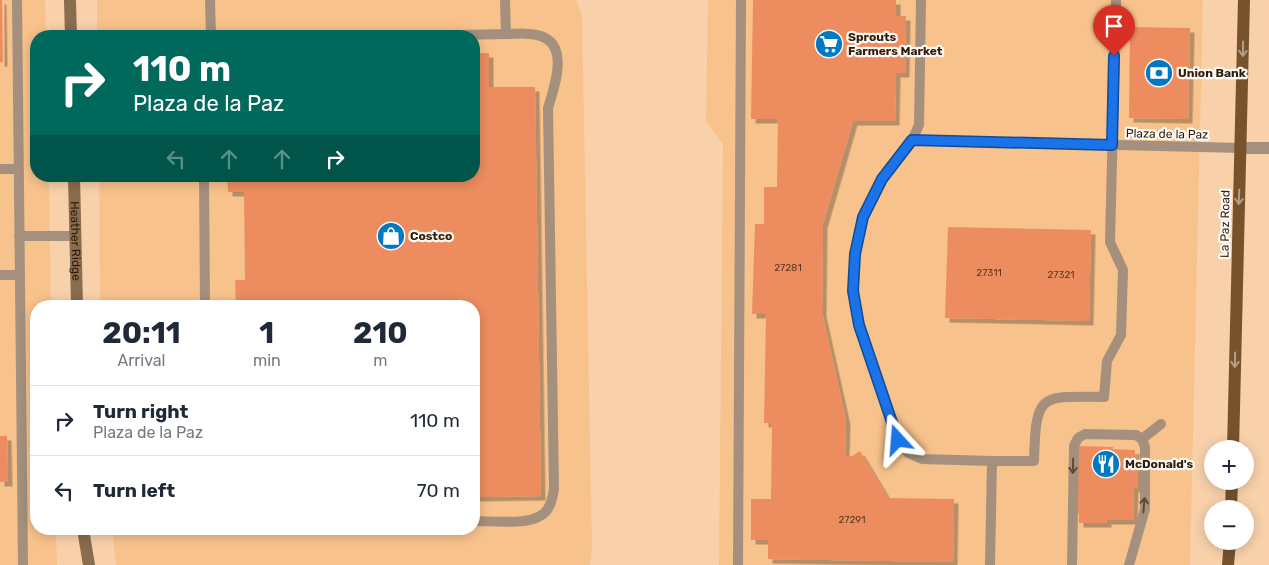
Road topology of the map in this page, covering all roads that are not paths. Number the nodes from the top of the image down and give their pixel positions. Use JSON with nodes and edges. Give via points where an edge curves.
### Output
{"nodes":[{"id":1,"x":17,"y":0,"type":"edge"},
{"id":2,"x":70,"y":0,"type":"edge"},
{"id":3,"x":210,"y":0,"type":"edge"},
{"id":4,"x":505,"y":0,"type":"edge"},
{"id":5,"x":741,"y":0,"type":"edge"},
{"id":6,"x":921,"y":0,"type":"edge"},
{"id":7,"x":1116,"y":0,"type":"edge"},
{"id":8,"x":1244,"y":0,"type":"edge"},
{"id":9,"x":71,"y":30,"type":"edge"},
{"id":10,"x":211,"y":30,"type":"edge"},
{"id":11,"x":506,"y":34,"type":"junction"},
{"id":12,"x":480,"y":35,"type":"edge"},
{"id":13,"x":912,"y":140,"type":"junction"},
{"id":14,"x":1112,"y":145,"type":"junction"},
{"id":15,"x":1241,"y":148,"type":"junction"},
{"id":16,"x":1269,"y":148,"type":"edge"},
{"id":17,"x":18,"y":169,"type":"junction"},
{"id":18,"x":0,"y":170,"type":"edge"},
{"id":19,"x":74,"y":182,"type":"edge"},
{"id":20,"x":204,"y":182,"type":"edge"},
{"id":21,"x":19,"y":236,"type":"junction"},
{"id":22,"x":75,"y":236,"type":"junction"},
{"id":23,"x":0,"y":275,"type":"edge"},
{"id":24,"x":19,"y":275,"type":"junction"},
{"id":25,"x":77,"y":300,"type":"edge"},
{"id":26,"x":205,"y":300,"type":"edge"},
{"id":27,"x":1161,"y":424,"type":"dead end"},
{"id":28,"x":1142,"y":439,"type":"junction"},
{"id":29,"x":1233,"y":440,"type":"edge"},
{"id":30,"x":992,"y":461,"type":"junction"},
{"id":31,"x":480,"y":521,"type":"edge"},
{"id":32,"x":84,"y":535,"type":"edge"},
{"id":33,"x":1229,"y":550,"type":"edge"},
{"id":34,"x":23,"y":565,"type":"edge"},
{"id":35,"x":89,"y":565,"type":"edge"},
{"id":36,"x":738,"y":565,"type":"edge"},
{"id":37,"x":990,"y":565,"type":"edge"},
{"id":38,"x":1072,"y":565,"type":"edge"},
{"id":39,"x":1129,"y":565,"type":"edge"},
{"id":40,"x":1228,"y":565,"type":"edge"}],
"edges":[{"from":1,"to":17,"type":"lane"},
{"from":2,"to":9,"type":"street"},
{"from":3,"to":10,"type":"lane"},
{"from":4,"to":11,"type":"lane"},
{"from":5,"to":36,"type":"lane"},
{"from":6,"to":13,"type":"lane","via":[[919,125]]},
{"from":7,"to":14,"type":"lane"},
{"from":8,"to":15,"type":"main road","name":"La Paz Road","one_way":true},
{"from":11,"to":12,"type":"lane"},
{"from":11,"to":31,"type":"lane","via":[[544,37],[552,43],[558,56],[548,108],[554,490],[548,509],[540,516],[528,521]]},
{"from":13,"to":14,"type":"lane","name":"Plaza de la Paz"},
{"from":13,"to":30,"type":"lane","via":[[882,179],[863,217],[855,254],[853,291],[859,325],[898,440],[908,453],[922,459]]},
{"from":14,"to":15,"type":"lane","name":"Plaza de la Paz"},
{"from":14,"to":30,"type":"lane","via":[[1110,242],[1123,270],[1122,326],[1121,335],[1107,361],[1104,397],[1063,396],[1048,400],[1039,409],[1035,423],[1034,461]]},
{"from":15,"to":16,"type":"street"},
{"from":15,"to":29,"type":"main road","name":"La Paz Road","one_way":true},
{"from":17,"to":18,"type":"lane"},
{"from":17,"to":21,"type":"lane"},
{"from":19,"to":22,"type":"street","name":"Heather Ridge"},
{"from":20,"to":26,"type":"lane"},
{"from":21,"to":22,"type":"lane"},
{"from":21,"to":24,"type":"lane"},
{"from":22,"to":25,"type":"street","name":"Heather Ridge"},
{"from":23,"to":24,"type":"lane"},
{"from":24,"to":34,"type":"lane"},
{"from":27,"to":28,"type":"lane"},
{"from":28,"to":38,"type":"lane","one_way":true,"via":[[1136,435],[1102,434],[1085,434],[1078,438],[1074,446]]},
{"from":39,"to":28,"type":"lane","one_way":true,"via":[[1145,509],[1145,447]]},
{"from":30,"to":37,"type":"lane"},
{"from":32,"to":35,"type":"street"},
{"from":33,"to":40,"type":"main road"}]}
